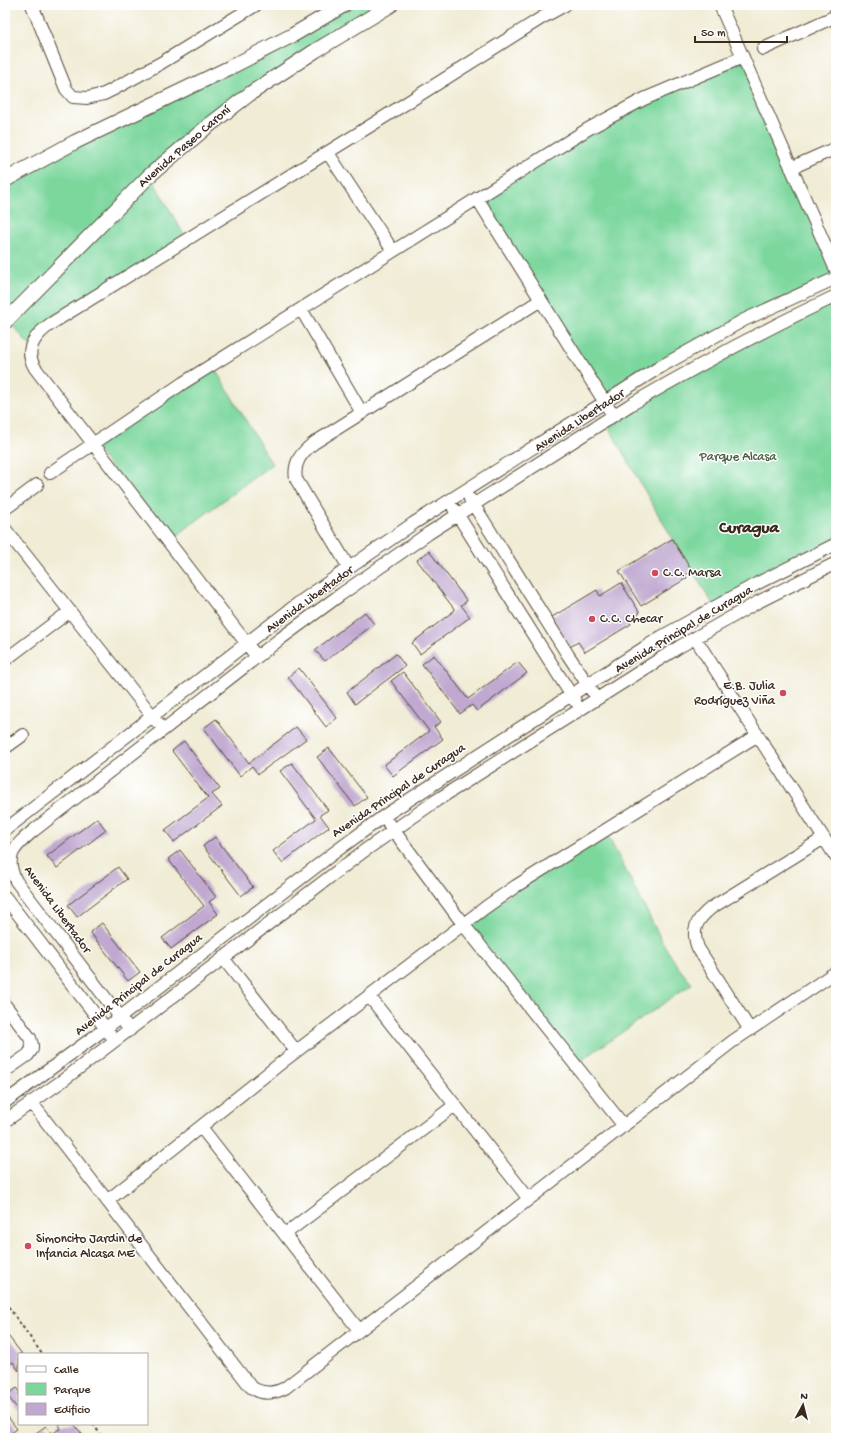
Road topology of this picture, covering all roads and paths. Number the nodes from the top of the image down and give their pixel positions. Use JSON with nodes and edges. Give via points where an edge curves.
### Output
{"nodes":[{"id":1,"x":32,"y":5,"type":"edge"},
{"id":2,"x":256,"y":5,"type":"edge"},
{"id":3,"x":344,"y":5,"type":"edge"},
{"id":4,"x":391,"y":5,"type":"edge"},
{"id":5,"x":565,"y":5,"type":"edge"},
{"id":6,"x":720,"y":5,"type":"edge"},
{"id":7,"x":836,"y":16,"type":"edge"},
{"id":8,"x":763,"y":49,"type":"dead end"},
{"id":9,"x":743,"y":57,"type":"junction"},
{"id":10,"x":836,"y":148,"type":"edge"},
{"id":11,"x":328,"y":153,"type":"junction"},
{"id":12,"x":791,"y":168,"type":"junction"},
{"id":13,"x":5,"y":180,"type":"edge"},
{"id":14,"x":477,"y":198,"type":"junction"},
{"id":15,"x":393,"y":251,"type":"junction"},
{"id":16,"x":836,"y":270,"type":"edge"},
{"id":17,"x":836,"y":278,"type":"edge"},
{"id":18,"x":836,"y":296,"type":"edge"},
{"id":19,"x":541,"y":300,"type":"junction"},
{"id":20,"x":301,"y":309,"type":"junction"},
{"id":21,"x":5,"y":322,"type":"edge"},
{"id":22,"x":604,"y":402,"type":"junction"},
{"id":23,"x":362,"y":413,"type":"junction"},
{"id":24,"x":614,"y":416,"type":"junction"},
{"id":25,"x":92,"y":443,"type":"junction"},
{"id":26,"x":50,"y":473,"type":"dead end"},
{"id":27,"x":37,"y":484,"type":"dead end"},
{"id":28,"x":465,"y":491,"type":"junction"},
{"id":29,"x":449,"y":501,"type":"junction"},
{"id":30,"x":474,"y":504,"type":"junction"},
{"id":31,"x":5,"y":509,"type":"edge"},
{"id":32,"x":457,"y":515,"type":"junction"},
{"id":33,"x":5,"y":529,"type":"edge"},
{"id":34,"x":836,"y":544,"type":"edge"},
{"id":35,"x":836,"y":563,"type":"edge"},
{"id":36,"x":349,"y":568,"type":"junction"},
{"id":37,"x":70,"y":611,"type":"junction"},
{"id":38,"x":695,"y":638,"type":"junction"},
{"id":39,"x":246,"y":644,"type":"junction"},
{"id":40,"x":257,"y":657,"type":"junction"},
{"id":41,"x":5,"y":660,"type":"edge"},
{"id":42,"x":588,"y":684,"type":"junction"},
{"id":43,"x":571,"y":695,"type":"junction"},
{"id":44,"x":597,"y":698,"type":"junction"},
{"id":45,"x":580,"y":709,"type":"junction"},
{"id":46,"x":152,"y":716,"type":"junction"},
{"id":47,"x":163,"y":730,"type":"junction"},
{"id":48,"x":23,"y":735,"type":"dead end"},
{"id":49,"x":758,"y":735,"type":"junction"},
{"id":50,"x":5,"y":748,"type":"edge"},
{"id":51,"x":384,"y":816,"type":"junction"},
{"id":52,"x":5,"y":830,"type":"edge"},
{"id":53,"x":393,"y":830,"type":"junction"},
{"id":54,"x":824,"y":838,"type":"junction"},
{"id":55,"x":836,"y":857,"type":"edge"},
{"id":56,"x":5,"y":897,"type":"edge"},
{"id":57,"x":463,"y":924,"type":"junction"},
{"id":58,"x":223,"y":958,"type":"junction"},
{"id":59,"x":836,"y":972,"type":"edge"},
{"id":60,"x":369,"y":996,"type":"junction"},
{"id":61,"x":5,"y":1005,"type":"edge"},
{"id":62,"x":121,"y":1017,"type":"junction"},
{"id":63,"x":106,"y":1028,"type":"junction"},
{"id":64,"x":130,"y":1030,"type":"junction"},
{"id":65,"x":750,"y":1030,"type":"junction"},
{"id":66,"x":116,"y":1041,"type":"junction"},
{"id":67,"x":296,"y":1051,"type":"junction"},
{"id":68,"x":5,"y":1071,"type":"edge"},
{"id":69,"x":5,"y":1102,"type":"edge"},
{"id":70,"x":31,"y":1102,"type":"junction"},
{"id":71,"x":455,"y":1105,"type":"junction"},
{"id":72,"x":5,"y":1121,"type":"edge"},
{"id":73,"x":624,"y":1126,"type":"junction"},
{"id":74,"x":201,"y":1127,"type":"junction"},
{"id":75,"x":529,"y":1199,"type":"junction"},
{"id":76,"x":107,"y":1201,"type":"junction"},
{"id":77,"x":285,"y":1234,"type":"junction"},
{"id":78,"x":5,"y":1302,"type":"edge"},
{"id":79,"x":359,"y":1330,"type":"junction"},
{"id":80,"x":41,"y":1353,"type":"edge"},
{"id":81,"x":94,"y":1425,"type":"edge"},
{"id":82,"x":103,"y":1438,"type":"edge"}],
"edges":[{"from":1,"to":2,"type":"street","via":[[66,89],[73,97],[87,98],[112,90]]},
{"from":3,"to":13,"type":"street","via":[[293,35],[75,142]]},
{"from":4,"to":21,"type":"street","name":"Avenida Paseo Caroní","via":[[257,89],[208,126],[150,175]]},
{"from":5,"to":11,"type":"street"},
{"from":6,"to":9,"type":"street"},
{"from":7,"to":8,"type":"street"},
{"from":9,"to":12,"type":"street"},
{"from":9,"to":14,"type":"street","via":[[611,116]]},
{"from":10,"to":12,"type":"street"},
{"from":11,"to":15,"type":"street"},
{"from":11,"to":25,"type":"street","via":[[52,323],[35,338],[30,353],[32,363]]},
{"from":12,"to":16,"type":"street"},
{"from":14,"to":15,"type":"street"},
{"from":14,"to":19,"type":"street"},
{"from":15,"to":20,"type":"street"},
{"from":17,"to":22,"type":"street","name":"Avenida Libertador","via":[[725,330]]},
{"from":18,"to":24,"type":"street","name":"Avenida Libertador","via":[[739,344]]},
{"from":19,"to":22,"type":"street"},
{"from":19,"to":23,"type":"street"},
{"from":20,"to":23,"type":"street"},
{"from":20,"to":25,"type":"street"},
{"from":22,"to":24,"type":"street"},
{"from":22,"to":28,"type":"street","name":"Avenida Libertador"},
{"from":23,"to":36,"type":"street","via":[[307,448],[299,458],[296,470],[296,479]]},
{"from":24,"to":30,"type":"street","name":"Avenida Libertador"},
{"from":25,"to":26,"type":"street"},
{"from":25,"to":39,"type":"street"},
{"from":27,"to":31,"type":"street"},
{"from":28,"to":29,"type":"street","name":"Avenida Libertador"},
{"from":28,"to":30,"type":"street"},
{"from":29,"to":32,"type":"street"},
{"from":29,"to":36,"type":"street","name":"Avenida Libertador"},
{"from":30,"to":32,"type":"street","name":"Avenida Libertador"},
{"from":30,"to":42,"type":"street"},
{"from":32,"to":40,"type":"street","name":"Avenida Libertador","via":[[373,571]]},
{"from":32,"to":43,"type":"street"},
{"from":33,"to":37,"type":"street"},
{"from":34,"to":42,"type":"street","name":"Avenida Principal de Curagua","via":[[718,604]]},
{"from":35,"to":38,"type":"street","name":"Avenida Principal de Curagua","via":[[758,602]]},
{"from":36,"to":39,"type":"street","name":"Avenida Libertador"},
{"from":37,"to":41,"type":"street"},
{"from":37,"to":46,"type":"street"},
{"from":38,"to":44,"type":"street","name":"Avenida Principal de Curagua"},
{"from":38,"to":49,"type":"street"},
{"from":39,"to":40,"type":"street"},
{"from":39,"to":46,"type":"street","name":"Avenida Libertador"},
{"from":40,"to":47,"type":"street","name":"Avenida Libertador"},
{"from":42,"to":43,"type":"street","name":"Avenida Principal de Curagua"},
{"from":42,"to":44,"type":"street"},
{"from":43,"to":45,"type":"street"},
{"from":43,"to":51,"type":"street","name":"Avenida Principal de Curagua"},
{"from":44,"to":45,"type":"street","name":"Avenida Principal de Curagua"},
{"from":45,"to":53,"type":"street","name":"Avenida Principal de Curagua"},
{"from":46,"to":47,"type":"street"},
{"from":46,"to":52,"type":"street","name":"Avenida Libertador"},
{"from":47,"to":62,"type":"street","name":"Avenida Libertador","via":[[33,831],[15,847],[10,859],[12,874],[20,886]]},
{"from":48,"to":50,"type":"street"},
{"from":49,"to":54,"type":"street"},
{"from":49,"to":57,"type":"street","via":[[516,886]]},
{"from":51,"to":53,"type":"street"},
{"from":51,"to":62,"type":"street","name":"Avenida Principal de Curagua"},
{"from":53,"to":57,"type":"street"},
{"from":53,"to":58,"type":"street","name":"Avenida Principal de Curagua"},
{"from":54,"to":55,"type":"street"},
{"from":54,"to":65,"type":"street","via":[[711,908],[697,924],[694,936],[698,948]]},
{"from":56,"to":63,"type":"street"},
{"from":57,"to":60,"type":"street"},
{"from":57,"to":73,"type":"street"},
{"from":58,"to":64,"type":"street","name":"Avenida Principal de Curagua"},
{"from":58,"to":67,"type":"street"},
{"from":59,"to":65,"type":"street"},
{"from":60,"to":67,"type":"street"},
{"from":60,"to":71,"type":"street"},
{"from":61,"to":68,"type":"street","via":[[30,1038],[32,1046],[28,1055]]},
{"from":62,"to":63,"type":"street","name":"Avenida Principal de Curagua"},
{"from":62,"to":64,"type":"street","name":"Avenida Libertador"},
{"from":63,"to":66,"type":"street"},
{"from":63,"to":69,"type":"street","name":"Avenida Principal de Curagua"},
{"from":64,"to":66,"type":"street","name":"Avenida Principal de Curagua"},
{"from":65,"to":73,"type":"street"},
{"from":66,"to":70,"type":"street","name":"Avenida Principal de Curagua"},
{"from":67,"to":74,"type":"street"},
{"from":70,"to":72,"type":"street","name":"Avenida Principal de Curagua"},
{"from":70,"to":76,"type":"street"},
{"from":71,"to":75,"type":"street"},
{"from":71,"to":77,"type":"street"},
{"from":73,"to":75,"type":"street"},
{"from":74,"to":76,"type":"street"},
{"from":74,"to":77,"type":"street"},
{"from":75,"to":79,"type":"street"},
{"from":76,"to":79,"type":"street","via":[[250,1386],[258,1391],[268,1393],[285,1388]]},
{"from":77,"to":79,"type":"street"},
{"from":78,"to":80,"type":"path"},
{"from":81,"to":82,"type":"path"}]}
